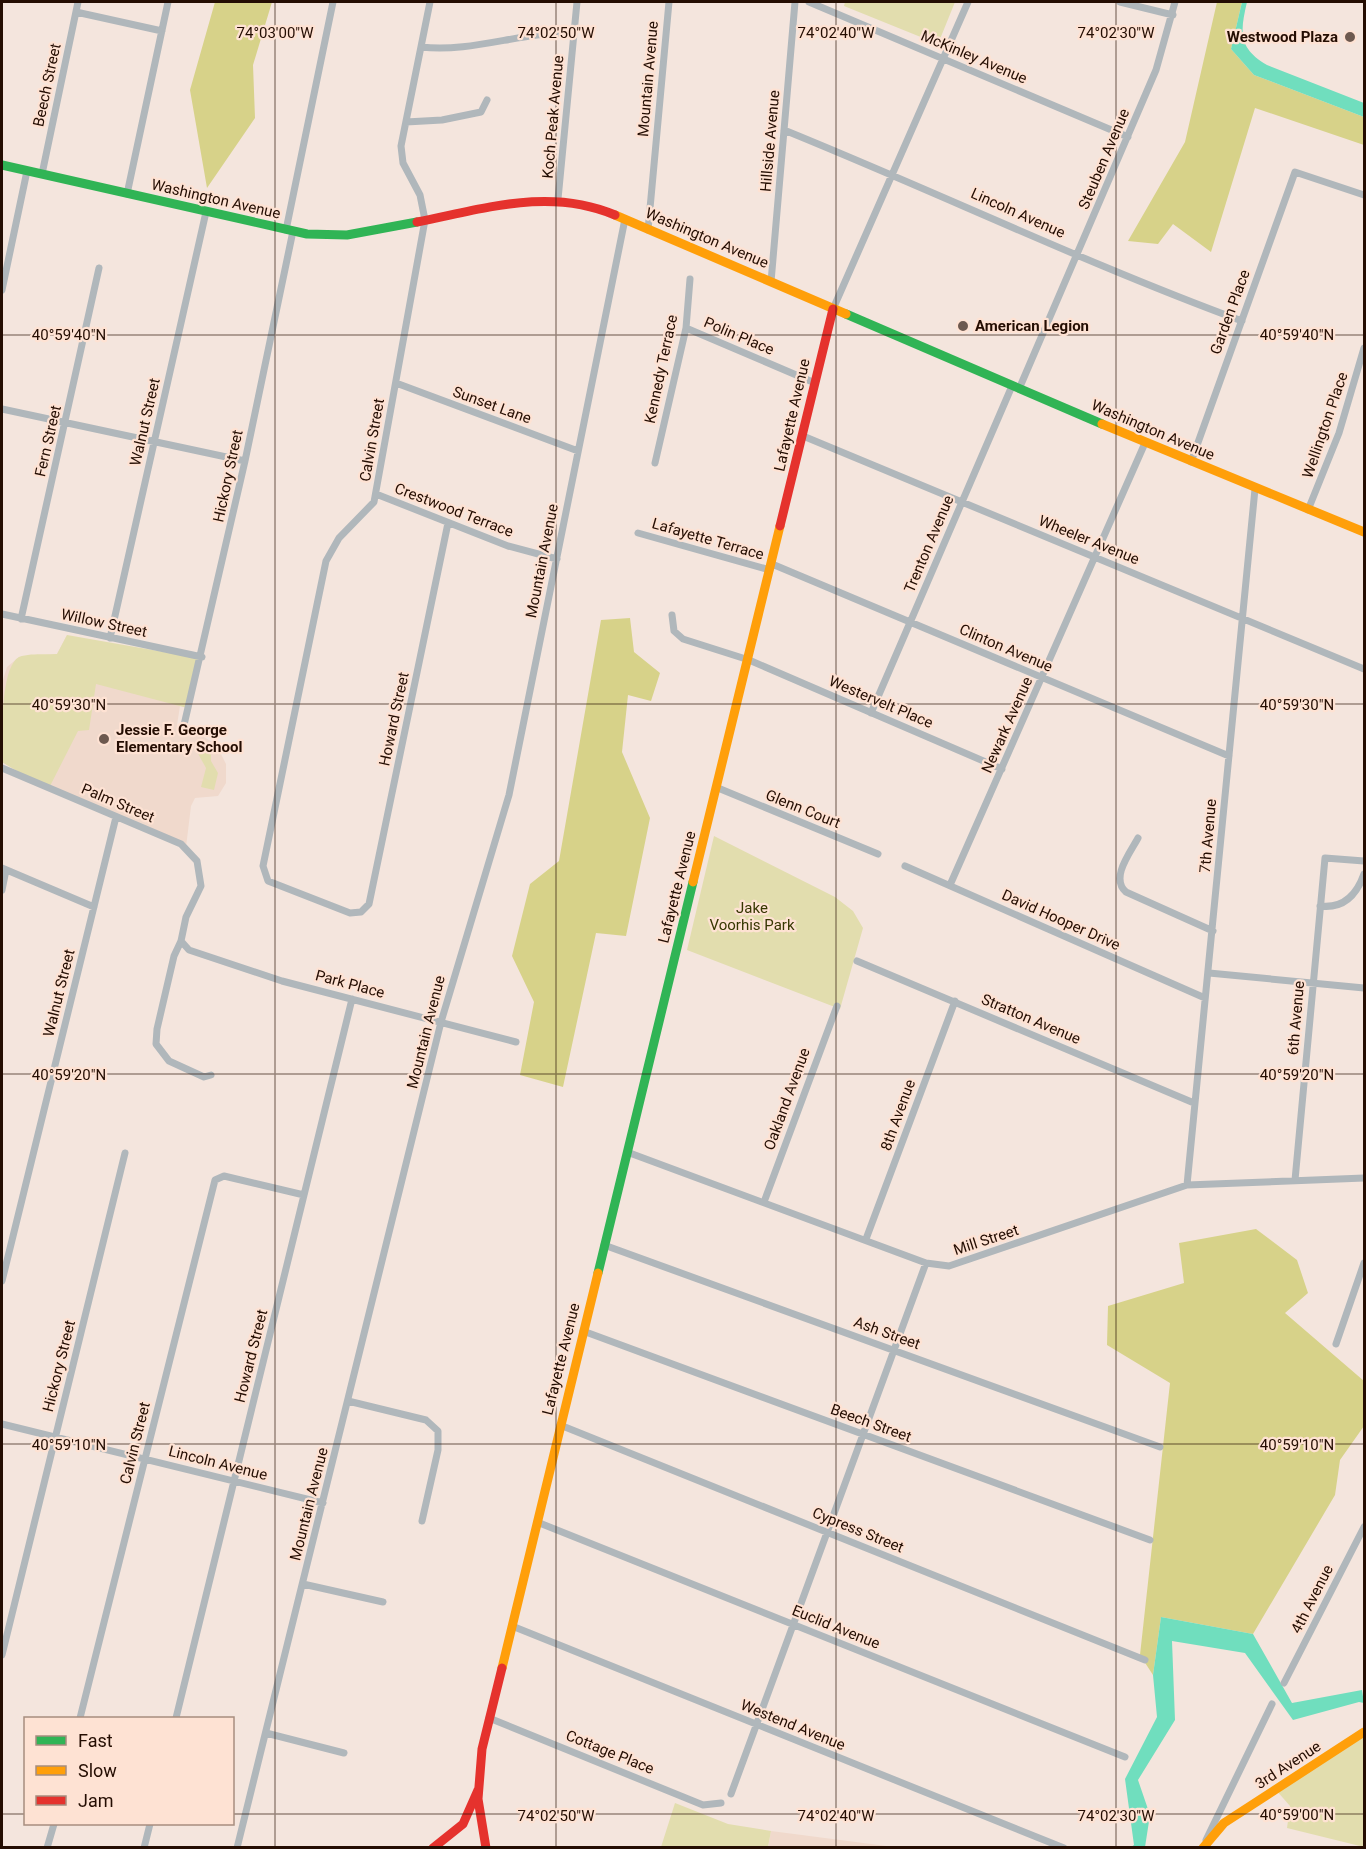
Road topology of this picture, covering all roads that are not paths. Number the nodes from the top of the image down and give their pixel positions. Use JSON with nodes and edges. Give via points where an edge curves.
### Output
{"nodes":[{"id":1,"x":78,"y":2,"type":"edge"},
{"id":2,"x":168,"y":2,"type":"edge"},
{"id":3,"x":333,"y":2,"type":"edge"},
{"id":4,"x":430,"y":2,"type":"edge"},
{"id":5,"x":577,"y":2,"type":"edge"},
{"id":6,"x":669,"y":2,"type":"edge"},
{"id":7,"x":795,"y":2,"type":"edge"},
{"id":8,"x":809,"y":2,"type":"edge"},
{"id":9,"x":968,"y":2,"type":"edge"},
{"id":10,"x":1120,"y":2,"type":"edge"},
{"id":11,"x":1175,"y":2,"type":"edge"},
{"id":12,"x":76,"y":12,"type":"junction"},
{"id":13,"x":1173,"y":15,"type":"junction"},
{"id":14,"x":162,"y":31,"type":"junction"},
{"id":15,"x":574,"y":33,"type":"junction"},
{"id":16,"x":421,"y":47,"type":"junction"},
{"id":17,"x":943,"y":58,"type":"junction"},
{"id":18,"x":487,"y":100,"type":"dead end"},
{"id":19,"x":406,"y":122,"type":"junction"},
{"id":20,"x":784,"y":130,"type":"junction"},
{"id":21,"x":1128,"y":137,"type":"junction"},
{"id":22,"x":2,"y":165,"type":"edge"},
{"id":23,"x":27,"y":171,"type":"junction"},
{"id":24,"x":42,"y":174,"type":"junction"},
{"id":25,"x":893,"y":174,"type":"junction"},
{"id":26,"x":127,"y":194,"type":"junction"},
{"id":27,"x":1365,"y":195,"type":"edge"},
{"id":28,"x":558,"y":199,"type":"junction"},
{"id":29,"x":206,"y":212,"type":"junction"},
{"id":30,"x":625,"y":219,"type":"junction"},
{"id":31,"x":425,"y":220,"type":"junction"},
{"id":32,"x":648,"y":230,"type":"junction"},
{"id":33,"x":289,"y":231,"type":"junction"},
{"id":34,"x":1078,"y":254,"type":"junction"},
{"id":35,"x":99,"y":268,"type":"dead end"},
{"id":36,"x":690,"y":279,"type":"dead end"},
{"id":37,"x":771,"y":282,"type":"junction"},
{"id":38,"x":2,"y":290,"type":"edge"},
{"id":39,"x":833,"y":309,"type":"junction"},
{"id":40,"x":1242,"y":321,"type":"junction"},
{"id":41,"x":686,"y":328,"type":"junction"},
{"id":42,"x":1365,"y":348,"type":"edge"},
{"id":43,"x":396,"y":383,"type":"junction"},
{"id":44,"x":815,"y":383,"type":"junction"},
{"id":45,"x":1015,"y":387,"type":"junction"},
{"id":46,"x":2,"y":409,"type":"edge"},
{"id":47,"x":66,"y":423,"type":"junction"},
{"id":48,"x":802,"y":436,"type":"junction"},
{"id":49,"x":155,"y":442,"type":"junction"},
{"id":50,"x":1145,"y":443,"type":"junction"},
{"id":51,"x":578,"y":451,"type":"junction"},
{"id":52,"x":245,"y":461,"type":"junction"},
{"id":53,"x":1191,"y":462,"type":"junction"},
{"id":54,"x":655,"y":463,"type":"dead end"},
{"id":55,"x":1255,"y":489,"type":"junction"},
{"id":56,"x":376,"y":494,"type":"junction"},
{"id":57,"x":962,"y":502,"type":"junction"},
{"id":58,"x":1308,"y":510,"type":"junction"},
{"id":59,"x":448,"y":523,"type":"junction"},
{"id":60,"x":1365,"y":532,"type":"edge"},
{"id":61,"x":638,"y":533,"type":"dead end"},
{"id":62,"x":1096,"y":557,"type":"junction"},
{"id":63,"x":557,"y":559,"type":"junction"},
{"id":64,"x":771,"y":567,"type":"junction"},
{"id":65,"x":2,"y":614,"type":"edge"},
{"id":66,"x":672,"y":615,"type":"dead end"},
{"id":67,"x":1243,"y":618,"type":"junction"},
{"id":68,"x":21,"y":619,"type":"junction"},
{"id":69,"x":910,"y":622,"type":"junction"},
{"id":70,"x":110,"y":638,"type":"junction"},
{"id":71,"x":202,"y":657,"type":"junction"},
{"id":72,"x":749,"y":660,"type":"junction"},
{"id":73,"x":1365,"y":669,"type":"edge"},
{"id":74,"x":1042,"y":678,"type":"junction"},
{"id":75,"x":871,"y":713,"type":"junction"},
{"id":76,"x":184,"y":725,"type":"dead end"},
{"id":77,"x":1230,"y":756,"type":"junction"},
{"id":78,"x":2,"y":768,"type":"edge"},
{"id":79,"x":1002,"y":769,"type":"junction"},
{"id":80,"x":718,"y":788,"type":"junction"},
{"id":81,"x":116,"y":817,"type":"junction"},
{"id":82,"x":1138,"y":838,"type":"dead end"},
{"id":83,"x":878,"y":854,"type":"dead end"},
{"id":84,"x":1365,"y":861,"type":"edge"},
{"id":85,"x":905,"y":866,"type":"dead end"},
{"id":86,"x":4,"y":869,"type":"edge"},
{"id":87,"x":1365,"y":874,"type":"edge"},
{"id":88,"x":950,"y":885,"type":"junction"},
{"id":89,"x":2,"y":890,"type":"edge"},
{"id":90,"x":1320,"y":906,"type":"junction"},
{"id":91,"x":94,"y":907,"type":"junction"},
{"id":92,"x":356,"y":914,"type":"joint"},
{"id":93,"x":1213,"y":931,"type":"junction"},
{"id":94,"x":182,"y":941,"type":"junction"},
{"id":95,"x":857,"y":961,"type":"dead end"},
{"id":96,"x":1209,"y":974,"type":"junction"},
{"id":97,"x":1313,"y":983,"type":"junction"},
{"id":98,"x":1365,"y":988,"type":"edge"},
{"id":99,"x":1205,"y":998,"type":"junction"},
{"id":100,"x":352,"y":999,"type":"junction"},
{"id":101,"x":955,"y":1001,"type":"junction"},
{"id":102,"x":837,"y":1006,"type":"dead end"},
{"id":103,"x":441,"y":1022,"type":"junction"},
{"id":104,"x":516,"y":1042,"type":"dead end"},
{"id":105,"x":211,"y":1075,"type":"dead end"},
{"id":106,"x":1194,"y":1103,"type":"junction"},
{"id":107,"x":627,"y":1152,"type":"junction"},
{"id":108,"x":125,"y":1153,"type":"dead end"},
{"id":109,"x":1365,"y":1178,"type":"edge"},
{"id":110,"x":1295,"y":1180,"type":"junction"},
{"id":111,"x":1187,"y":1185,"type":"junction"},
{"id":112,"x":304,"y":1195,"type":"junction"},
{"id":113,"x":764,"y":1202,"type":"junction"},
{"id":114,"x":866,"y":1239,"type":"junction"},
{"id":115,"x":604,"y":1245,"type":"junction"},
{"id":116,"x":926,"y":1263,"type":"junction"},
{"id":117,"x":1365,"y":1263,"type":"edge"},
{"id":118,"x":2,"y":1281,"type":"edge"},
{"id":119,"x":583,"y":1331,"type":"junction"},
{"id":120,"x":1336,"y":1344,"type":"dead end"},
{"id":121,"x":894,"y":1350,"type":"junction"},
{"id":122,"x":348,"y":1401,"type":"junction"},
{"id":123,"x":2,"y":1424,"type":"edge"},
{"id":124,"x":560,"y":1425,"type":"junction"},
{"id":125,"x":863,"y":1434,"type":"junction"},
{"id":126,"x":56,"y":1437,"type":"junction"},
{"id":127,"x":1160,"y":1447,"type":"dead end"},
{"id":128,"x":146,"y":1459,"type":"junction"},
{"id":129,"x":235,"y":1481,"type":"junction"},
{"id":130,"x":323,"y":1503,"type":"junction"},
{"id":131,"x":422,"y":1521,"type":"dead end"},
{"id":132,"x":537,"y":1522,"type":"junction"},
{"id":133,"x":1365,"y":1527,"type":"edge"},
{"id":134,"x":828,"y":1532,"type":"junction"},
{"id":135,"x":1150,"y":1540,"type":"dead end"},
{"id":136,"x":303,"y":1584,"type":"junction"},
{"id":137,"x":383,"y":1602,"type":"dead end"},
{"id":138,"x":794,"y":1625,"type":"junction"},
{"id":139,"x":512,"y":1626,"type":"junction"},
{"id":140,"x":2,"y":1655,"type":"edge"},
{"id":141,"x":1145,"y":1660,"type":"dead end"},
{"id":142,"x":1284,"y":1683,"type":"dead end"},
{"id":143,"x":1272,"y":1704,"type":"dead end"},
{"id":144,"x":81,"y":1717,"type":"edge"},
{"id":145,"x":176,"y":1717,"type":"edge"},
{"id":146,"x":489,"y":1718,"type":"junction"},
{"id":147,"x":757,"y":1725,"type":"junction"},
{"id":148,"x":1365,"y":1732,"type":"edge"},
{"id":149,"x":266,"y":1733,"type":"junction"},
{"id":150,"x":344,"y":1753,"type":"dead end"},
{"id":151,"x":1125,"y":1757,"type":"dead end"},
{"id":152,"x":731,"y":1794,"type":"dead end"},
{"id":153,"x":478,"y":1795,"type":"junction"},
{"id":154,"x":721,"y":1803,"type":"dead end"},
{"id":155,"x":54,"y":1825,"type":"edge"},
{"id":156,"x":150,"y":1825,"type":"edge"},
{"id":157,"x":435,"y":1847,"type":"edge"},
{"id":158,"x":47,"y":1848,"type":"edge"},
{"id":159,"x":144,"y":1848,"type":"edge"},
{"id":160,"x":237,"y":1848,"type":"edge"},
{"id":161,"x":486,"y":1848,"type":"edge"},
{"id":162,"x":1064,"y":1848,"type":"edge"},
{"id":163,"x":1203,"y":1848,"type":"edge"}],
"edges":[{"from":1,"to":12,"type":"street","name":"Beech Street"},
{"from":2,"to":14,"type":"street"},
{"from":3,"to":33,"type":"street","name":"Hickory Street"},
{"from":4,"to":16,"type":"street","name":"Calvin Street"},
{"from":5,"to":15,"type":"street","name":"Koch Peak Avenue"},
{"from":6,"to":32,"type":"street","name":"Mountain Avenue"},
{"from":7,"to":20,"type":"street","name":"Hillside Avenue"},
{"from":8,"to":17,"type":"street","name":"McKinley Avenue"},
{"from":9,"to":17,"type":"street","name":"Lafayette Avenue"},
{"from":10,"to":13,"type":"street"},
{"from":11,"to":13,"type":"street","name":"Steuben Avenue"},
{"from":12,"to":14,"type":"street"},
{"from":12,"to":24,"type":"street","name":"Beech Street"},
{"from":13,"to":21,"type":"street","name":"Steuben Avenue","via":[[1156,70]]},
{"from":14,"to":26,"type":"street"},
{"from":15,"to":16,"type":"street","via":[[457,48]]},
{"from":15,"to":28,"type":"street","name":"Koch Peak Avenue"},
{"from":16,"to":19,"type":"street","name":"Calvin Street"},
{"from":17,"to":21,"type":"street","name":"McKinley Avenue"},
{"from":17,"to":25,"type":"street","name":"Lafayette Avenue"},
{"from":18,"to":19,"type":"street","via":[[481,112]]},
{"from":19,"to":31,"type":"street","name":"Calvin Street","via":[[401,156],[420,195]]},
{"from":20,"to":25,"type":"street","name":"Lincoln Avenue"},
{"from":20,"to":37,"type":"street","name":"Hillside Avenue"},
{"from":21,"to":34,"type":"street","name":"Steuben Avenue"},
{"from":22,"to":23,"type":"main road","name":"Washington Avenue"},
{"from":23,"to":24,"type":"main road","name":"Washington Avenue"},
{"from":23,"to":38,"type":"street"},
{"from":24,"to":26,"type":"main road","name":"Washington Avenue"},
{"from":25,"to":34,"type":"street","name":"Lincoln Avenue"},
{"from":25,"to":39,"type":"street","name":"Lafayette Avenue"},
{"from":26,"to":29,"type":"main road","name":"Washington Avenue"},
{"from":27,"to":40,"type":"street","name":"Garden Place","via":[[1295,172]]},
{"from":28,"to":30,"type":"main road","name":"Washington Avenue"},
{"from":28,"to":31,"type":"main road","name":"Washington Avenue","via":[[531,200]]},
{"from":29,"to":33,"type":"main road","name":"Washington Avenue"},
{"from":29,"to":49,"type":"street","name":"Walnut Street"},
{"from":30,"to":32,"type":"main road","name":"Washington Avenue"},
{"from":30,"to":51,"type":"street","name":"Mountain Avenue"},
{"from":31,"to":33,"type":"main road","name":"Washington Avenue","via":[[347,235]]},
{"from":31,"to":43,"type":"street","name":"Calvin Street"},
{"from":32,"to":37,"type":"main road","name":"Washington Avenue"},
{"from":33,"to":52,"type":"street","name":"Hickory Street"},
{"from":34,"to":40,"type":"street","name":"Lincoln Avenue"},
{"from":34,"to":45,"type":"street","name":"Steuben Avenue"},
{"from":35,"to":47,"type":"street","name":"Fern Street"},
{"from":36,"to":41,"type":"street","name":"Kennedy Terrace"},
{"from":37,"to":39,"type":"main road","name":"Washington Avenue"},
{"from":39,"to":44,"type":"main road","name":"Lafayette Avenue"},
{"from":39,"to":45,"type":"main road","name":"Washington Avenue"},
{"from":40,"to":53,"type":"street","name":"Garden Place"},
{"from":41,"to":44,"type":"street","name":"Polin Place"},
{"from":41,"to":54,"type":"street","name":"Kennedy Terrace"},
{"from":42,"to":58,"type":"street","name":"Wellington Place","via":[[1340,433]]},
{"from":43,"to":51,"type":"street","name":"Sunset Lane"},
{"from":43,"to":56,"type":"street","name":"Calvin Street"},
{"from":44,"to":48,"type":"main road","name":"Lafayette Avenue"},
{"from":45,"to":50,"type":"main road","name":"Washington Avenue"},
{"from":45,"to":57,"type":"street","name":"Trenton Avenue"},
{"from":46,"to":47,"type":"street"},
{"from":47,"to":49,"type":"street"},
{"from":47,"to":68,"type":"street","name":"Fern Street"},
{"from":48,"to":57,"type":"street","name":"Wheeler Avenue"},
{"from":48,"to":64,"type":"main road","name":"Lafayette Avenue"},
{"from":49,"to":52,"type":"street"},
{"from":49,"to":70,"type":"street","name":"Walnut Street"},
{"from":50,"to":53,"type":"main road","name":"Washington Avenue"},
{"from":50,"to":62,"type":"street","name":"Newark Avenue"},
{"from":51,"to":63,"type":"street","name":"Mountain Avenue"},
{"from":52,"to":71,"type":"street","name":"Hickory Street"},
{"from":53,"to":55,"type":"main road","name":"Washington Avenue"},
{"from":55,"to":58,"type":"main road","name":"Washington Avenue"},
{"from":55,"to":67,"type":"street","name":"7th Avenue"},
{"from":56,"to":59,"type":"street","name":"Crestwood Terrace"},
{"from":56,"to":92,"type":"street","name":"Calvin Street","via":[[374,502],[339,538],[326,561],[263,870],[268,881]]},
{"from":57,"to":62,"type":"street","name":"Wheeler Avenue"},
{"from":57,"to":69,"type":"street","name":"Trenton Avenue"},
{"from":58,"to":60,"type":"main road","name":"Washington Avenue"},
{"from":59,"to":63,"type":"street","name":"Crestwood Terrace","via":[[508,546]]},
{"from":59,"to":92,"type":"street","name":"Howard Street","via":[[369,904]]},
{"from":61,"to":64,"type":"street","name":"Lafayette Terrace"},
{"from":62,"to":67,"type":"street","name":"Wheeler Avenue"},
{"from":62,"to":74,"type":"street","name":"Newark Avenue"},
{"from":63,"to":103,"type":"street","name":"Mountain Avenue","via":[[507,804]]},
{"from":64,"to":69,"type":"street","name":"Clinton Avenue"},
{"from":64,"to":72,"type":"main road","name":"Lafayette Avenue"},
{"from":65,"to":68,"type":"street","name":"Willow Street"},
{"from":66,"to":72,"type":"street","name":"Westervelt Place","via":[[674,631],[683,639]]},
{"from":67,"to":73,"type":"street","name":"Wheeler Avenue"},
{"from":67,"to":77,"type":"street","name":"7th Avenue"},
{"from":68,"to":70,"type":"street","name":"Willow Street"},
{"from":69,"to":74,"type":"street","name":"Clinton Avenue"},
{"from":69,"to":75,"type":"street","name":"Trenton Avenue"},
{"from":70,"to":71,"type":"street","name":"Willow Street"},
{"from":71,"to":76,"type":"street","name":"Hickory Street"},
{"from":72,"to":75,"type":"street","name":"Westervelt Place"},
{"from":72,"to":80,"type":"main road","name":"Lafayette Avenue"},
{"from":74,"to":77,"type":"street","name":"Clinton Avenue"},
{"from":74,"to":79,"type":"street","name":"Newark Avenue"},
{"from":75,"to":79,"type":"street","name":"Westervelt Place"},
{"from":77,"to":93,"type":"street","name":"7th Avenue"},
{"from":78,"to":81,"type":"street","name":"Palm Street"},
{"from":79,"to":88,"type":"street","name":"Newark Avenue"},
{"from":80,"to":83,"type":"street","name":"Glenn Court"},
{"from":80,"to":107,"type":"main road","name":"Lafayette Avenue"},
{"from":81,"to":91,"type":"street","name":"Walnut Street"},
{"from":81,"to":94,"type":"street","name":"Palm Street","via":[[186,847],[197,861],[201,884],[186,917]]},
{"from":82,"to":93,"type":"street","via":[[1119,876],[1121,886],[1126,892]]},
{"from":84,"to":90,"type":"street","name":"6th Avenue","via":[[1325,858]]},
{"from":85,"to":88,"type":"street","name":"David Hooper Drive"},
{"from":86,"to":89,"type":"street"},
{"from":86,"to":91,"type":"street"},
{"from":87,"to":90,"type":"street","via":[[1350,898],[1335,906]]},
{"from":88,"to":99,"type":"street","name":"David Hooper Drive"},
{"from":90,"to":97,"type":"street","name":"6th Avenue"},
{"from":91,"to":118,"type":"street","name":"Walnut Street"},
{"from":93,"to":96,"type":"street","name":"7th Avenue"},
{"from":94,"to":100,"type":"street","name":"Park Place","via":[[189,950]]},
{"from":94,"to":105,"type":"street","via":[[171,966],[156,1044],[169,1061],[204,1077]]},
{"from":95,"to":101,"type":"street","name":"Stratton Avenue"},
{"from":96,"to":97,"type":"street"},
{"from":96,"to":99,"type":"street","name":"7th Avenue"},
{"from":97,"to":98,"type":"street"},
{"from":97,"to":110,"type":"street","name":"6th Avenue"},
{"from":99,"to":106,"type":"street","name":"7th Avenue"},
{"from":100,"to":103,"type":"street","name":"Park Place"},
{"from":100,"to":112,"type":"street","name":"Howard Street"},
{"from":101,"to":106,"type":"street","name":"Stratton Avenue"},
{"from":101,"to":114,"type":"street","name":"8th Avenue"},
{"from":102,"to":113,"type":"street","name":"Oakland Avenue"},
{"from":103,"to":104,"type":"street","name":"Park Place"},
{"from":103,"to":122,"type":"street","name":"Mountain Avenue"},
{"from":106,"to":111,"type":"street","name":"7th Avenue"},
{"from":107,"to":113,"type":"street","name":"Mill Street"},
{"from":107,"to":115,"type":"main road","name":"Lafayette Avenue"},
{"from":108,"to":126,"type":"street","name":"Hickory Street"},
{"from":109,"to":110,"type":"street","name":"Mill Street"},
{"from":110,"to":111,"type":"street","name":"Mill Street"},
{"from":111,"to":116,"type":"street","name":"Mill Street","via":[[958,1266]]},
{"from":112,"to":128,"type":"street","name":"Calvin Street","via":[[219,1177],[215,1180]]},
{"from":112,"to":129,"type":"street","name":"Howard Street"},
{"from":113,"to":114,"type":"street","name":"Mill Street"},
{"from":114,"to":116,"type":"street","name":"Mill Street"},
{"from":115,"to":119,"type":"main road","name":"Lafayette Avenue"},
{"from":115,"to":121,"type":"street","name":"Ash Street"},
{"from":116,"to":121,"type":"street"},
{"from":117,"to":120,"type":"street"},
{"from":119,"to":124,"type":"main road","name":"Lafayette Avenue"},
{"from":119,"to":125,"type":"street","name":"Beech Street"},
{"from":121,"to":125,"type":"street"},
{"from":121,"to":127,"type":"street","name":"Ash Street"},
{"from":122,"to":130,"type":"street","name":"Mountain Avenue"},
{"from":122,"to":131,"type":"street","via":[[426,1420],[438,1431],[438,1450]]},
{"from":123,"to":126,"type":"street","name":"Lincoln Avenue"},
{"from":124,"to":132,"type":"main road","name":"Lafayette Avenue"},
{"from":124,"to":134,"type":"street","name":"Cypress Street"},
{"from":125,"to":134,"type":"street"},
{"from":125,"to":135,"type":"street","name":"Beech Street"},
{"from":126,"to":128,"type":"street","name":"Lincoln Avenue"},
{"from":126,"to":140,"type":"street","name":"Hickory Street"},
{"from":128,"to":129,"type":"street","name":"Lincoln Avenue"},
{"from":128,"to":144,"type":"street","name":"Calvin Street"},
{"from":129,"to":130,"type":"street","name":"Lincoln Avenue"},
{"from":129,"to":145,"type":"street","name":"Howard Street"},
{"from":130,"to":136,"type":"street","name":"Mountain Avenue"},
{"from":132,"to":138,"type":"street","name":"Euclid Avenue"},
{"from":132,"to":139,"type":"main road","name":"Lafayette Avenue"},
{"from":133,"to":142,"type":"street","name":"4th Avenue"},
{"from":134,"to":138,"type":"street"},
{"from":134,"to":141,"type":"street","name":"Cypress Street"},
{"from":136,"to":137,"type":"street"},
{"from":136,"to":149,"type":"street","name":"Mountain Avenue"},
{"from":138,"to":147,"type":"street"},
{"from":138,"to":151,"type":"street","name":"Euclid Avenue"},
{"from":139,"to":146,"type":"main road","name":"Lafayette Avenue"},
{"from":139,"to":147,"type":"street","name":"Westend Avenue"},
{"from":143,"to":163,"type":"street"},
{"from":146,"to":153,"type":"main road","name":"Lafayette Avenue","via":[[480,1759]]},
{"from":146,"to":154,"type":"street","name":"Cottage Place","via":[[703,1805]]},
{"from":147,"to":152,"type":"street"},
{"from":147,"to":162,"type":"street","name":"Westend Avenue"},
{"from":148,"to":163,"type":"main road","name":"3rd Avenue","via":[[1224,1824]]},
{"from":149,"to":150,"type":"street"},
{"from":149,"to":160,"type":"street","name":"Mountain Avenue"},
{"from":153,"to":157,"type":"main road","via":[[463,1824]]},
{"from":153,"to":161,"type":"main road"},
{"from":155,"to":158,"type":"street"},
{"from":156,"to":159,"type":"street"}]}
